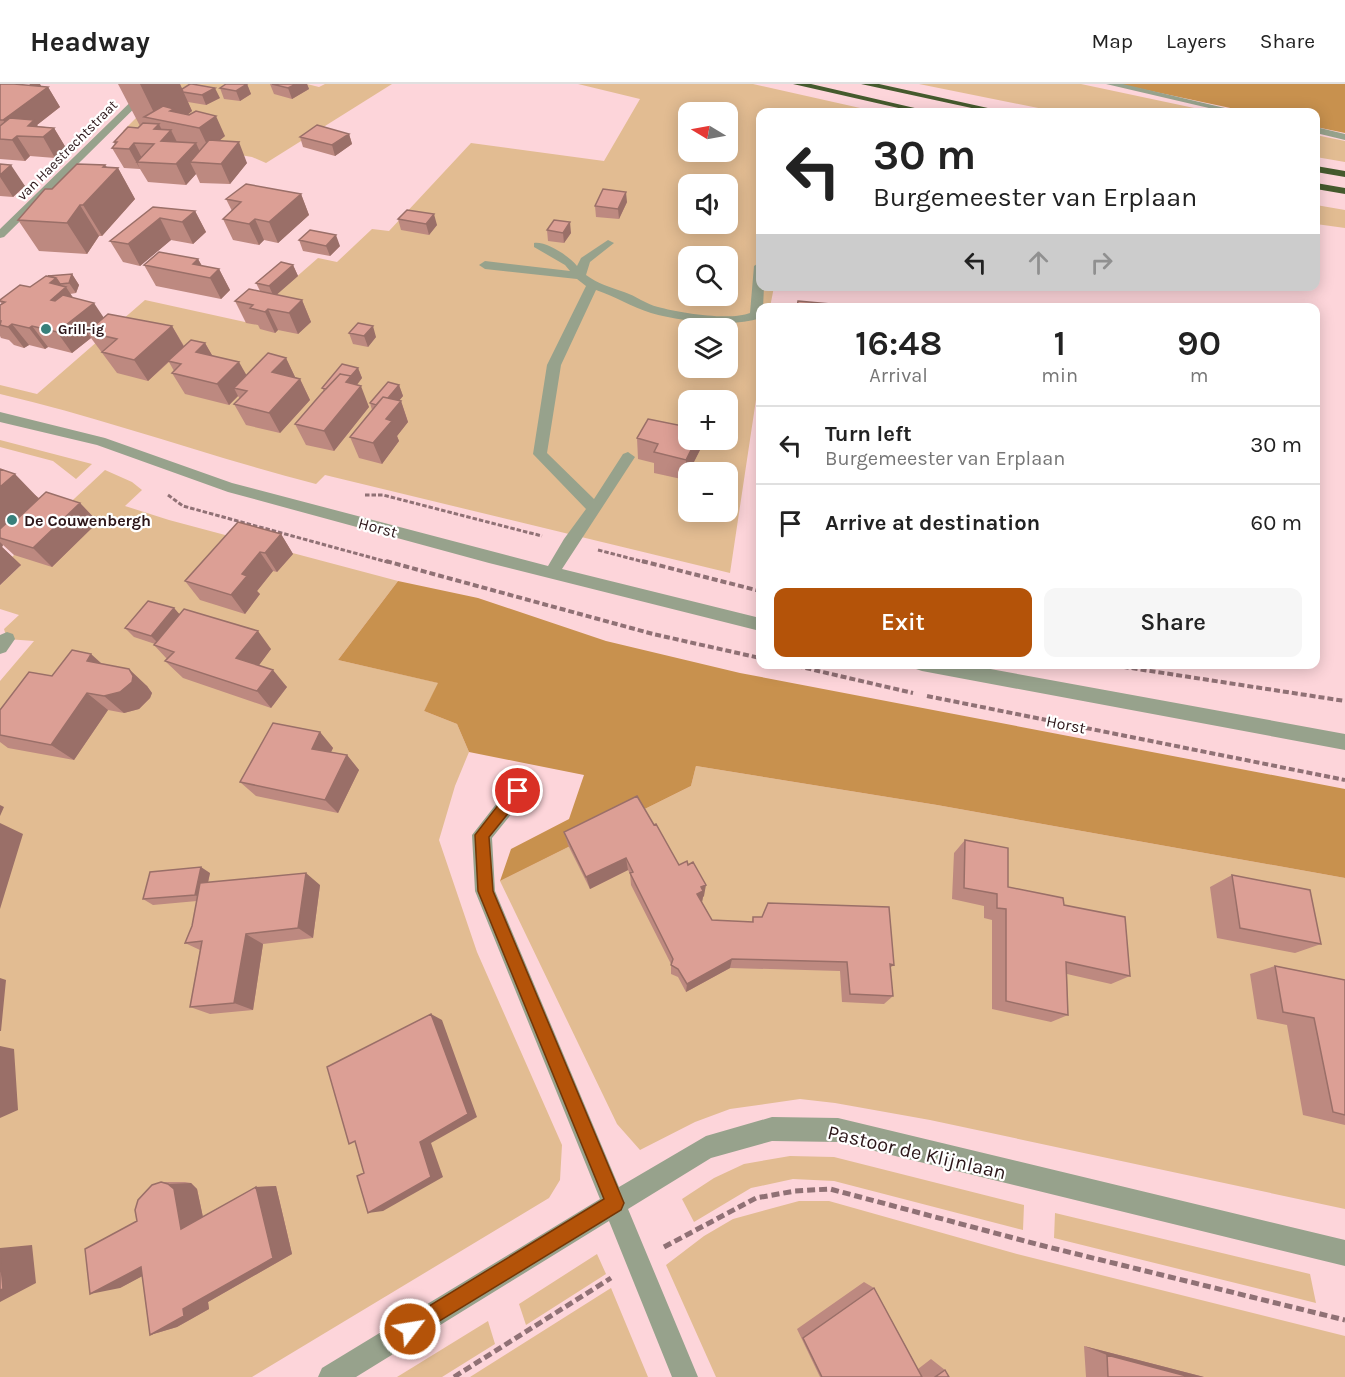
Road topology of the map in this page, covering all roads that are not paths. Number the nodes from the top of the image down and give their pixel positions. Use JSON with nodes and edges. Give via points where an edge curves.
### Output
{"nodes":[{"id":1,"x":154,"y":84,"type":"edge"},
{"id":2,"x":798,"y":84,"type":"edge"},
{"id":3,"x":866,"y":84,"type":"edge"},
{"id":4,"x":1111,"y":84,"type":"edge"},
{"id":5,"x":909,"y":108,"type":"edge"},
{"id":6,"x":982,"y":108,"type":"edge"},
{"id":7,"x":1219,"y":108,"type":"edge"},
{"id":8,"x":1320,"y":131,"type":"edge"},
{"id":9,"x":1345,"y":137,"type":"edge"},
{"id":10,"x":1320,"y":160,"type":"edge"},
{"id":11,"x":1345,"y":163,"type":"edge"},
{"id":12,"x":1320,"y":171,"type":"edge"},
{"id":13,"x":1345,"y":174,"type":"edge"},
{"id":14,"x":1320,"y":187,"type":"edge"},
{"id":15,"x":1345,"y":191,"type":"edge"},
{"id":16,"x":0,"y":235,"type":"edge"},
{"id":17,"x":608,"y":243,"type":"dead end"},
{"id":18,"x":538,"y":245,"type":"dead end"},
{"id":19,"x":486,"y":265,"type":"dead end"},
{"id":20,"x":580,"y":276,"type":"junction"},
{"id":21,"x":592,"y":285,"type":"junction"},
{"id":22,"x":756,"y":315,"type":"edge"},
{"id":23,"x":0,"y":417,"type":"edge"},
{"id":24,"x":628,"y":457,"type":"dead end"},
{"id":25,"x":595,"y":509,"type":"junction"},
{"id":26,"x":552,"y":573,"type":"junction"},
{"id":27,"x":756,"y":624,"type":"edge"},
{"id":28,"x":949,"y":669,"type":"edge"},
{"id":29,"x":1345,"y":742,"type":"edge"},
{"id":30,"x":518,"y":791,"type":"dead end"},
{"id":31,"x":615,"y":1203,"type":"junction"},
{"id":32,"x":1345,"y":1253,"type":"edge"},
{"id":33,"x":331,"y":1377,"type":"edge"},
{"id":34,"x":685,"y":1377,"type":"edge"}],
"edges":[{"from":1,"to":16,"type":"street","name":"van Haestrechtstraat"},
{"from":2,"to":5,"type":"highway"},
{"from":3,"to":6,"type":"highway"},
{"from":4,"to":7,"type":"street"},
{"from":8,"to":9,"type":"street"},
{"from":10,"to":11,"type":"highway"},
{"from":12,"to":13,"type":"highway"},
{"from":14,"to":15,"type":"highway"},
{"from":17,"to":20,"type":"street","via":[[585,260]]},
{"from":18,"to":20,"type":"street","via":[[569,263]]},
{"from":19,"to":20,"type":"street"},
{"from":20,"to":21,"type":"street"},
{"from":21,"to":22,"type":"street","via":[[654,310],[726,321]]},
{"from":21,"to":25,"type":"street","via":[[554,365],[540,454]]},
{"from":23,"to":26,"type":"street","name":"Horst","via":[[100,441],[228,487]]},
{"from":24,"to":25,"type":"street"},
{"from":25,"to":26,"type":"street"},
{"from":26,"to":27,"type":"street","name":"Horst"},
{"from":28,"to":29,"type":"street","name":"Horst"},
{"from":30,"to":31,"type":"street","via":[[482,835],[485,891]]},
{"from":31,"to":32,"type":"street","name":"Pastoor de Klijnlaan","via":[[706,1148],[772,1129],[838,1130]]},
{"from":31,"to":33,"type":"street","name":"Pastoor de Klijnlaan"},
{"from":31,"to":34,"type":"street"}]}
